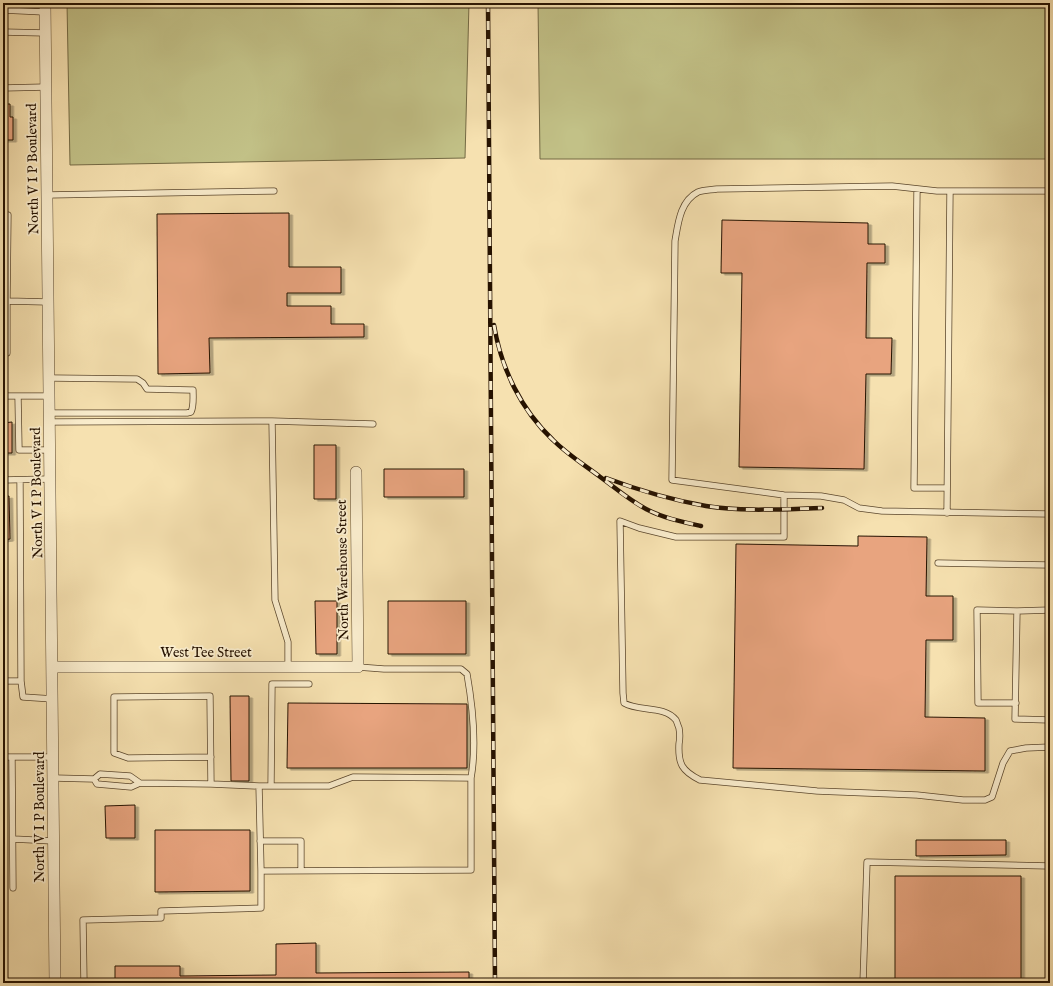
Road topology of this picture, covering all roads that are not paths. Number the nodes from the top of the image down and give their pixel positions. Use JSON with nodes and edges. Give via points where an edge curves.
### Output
{"nodes":[{"id":1,"x":45,"y":8,"type":"edge"},
{"id":2,"x":3,"y":10,"type":"edge"},
{"id":3,"x":3,"y":32,"type":"edge"},
{"id":4,"x":46,"y":33,"type":"junction"},
{"id":5,"x":46,"y":87,"type":"junction"},
{"id":6,"x":3,"y":88,"type":"edge"},
{"id":7,"x":917,"y":189,"type":"junction"},
{"id":8,"x":950,"y":191,"type":"junction"},
{"id":9,"x":1050,"y":191,"type":"edge"},
{"id":10,"x":274,"y":192,"type":"dead end"},
{"id":11,"x":47,"y":195,"type":"junction"},
{"id":12,"x":8,"y":215,"type":"dead end"},
{"id":13,"x":7,"y":301,"type":"junction"},
{"id":14,"x":48,"y":302,"type":"junction"},
{"id":15,"x":7,"y":353,"type":"dead end"},
{"id":16,"x":50,"y":378,"type":"junction"},
{"id":17,"x":3,"y":396,"type":"edge"},
{"id":18,"x":18,"y":396,"type":"junction"},
{"id":19,"x":50,"y":396,"type":"junction"},
{"id":20,"x":50,"y":417,"type":"junction"},
{"id":21,"x":272,"y":421,"type":"junction"},
{"id":22,"x":373,"y":424,"type":"dead end"},
{"id":23,"x":50,"y":450,"type":"junction"},
{"id":24,"x":356,"y":472,"type":"dead end"},
{"id":25,"x":50,"y":479,"type":"junction"},
{"id":26,"x":3,"y":480,"type":"edge"},
{"id":27,"x":20,"y":480,"type":"junction"},
{"id":28,"x":947,"y":488,"type":"junction"},
{"id":29,"x":784,"y":495,"type":"junction"},
{"id":30,"x":947,"y":513,"type":"junction"},
{"id":31,"x":1050,"y":514,"type":"edge"},
{"id":32,"x":938,"y":563,"type":"dead end"},
{"id":33,"x":1050,"y":566,"type":"edge"},
{"id":34,"x":1050,"y":610,"type":"edge"},
{"id":35,"x":1017,"y":611,"type":"junction"},
{"id":36,"x":53,"y":667,"type":"junction"},
{"id":37,"x":288,"y":667,"type":"junction"},
{"id":38,"x":358,"y":667,"type":"junction"},
{"id":39,"x":3,"y":681,"type":"edge"},
{"id":40,"x":21,"y":681,"type":"junction"},
{"id":41,"x":309,"y":684,"type":"dead end"},
{"id":42,"x":53,"y":699,"type":"junction"},
{"id":43,"x":1016,"y":703,"type":"junction"},
{"id":44,"x":1050,"y":720,"type":"edge"},
{"id":45,"x":1050,"y":747,"type":"edge"},
{"id":46,"x":3,"y":757,"type":"edge"},
{"id":47,"x":12,"y":757,"type":"junction"},
{"id":48,"x":54,"y":757,"type":"junction"},
{"id":49,"x":211,"y":757,"type":"junction"},
{"id":50,"x":54,"y":778,"type":"junction"},
{"id":51,"x":471,"y":778,"type":"junction"},
{"id":52,"x":94,"y":779,"type":"junction"},
{"id":53,"x":140,"y":783,"type":"junction"},
{"id":54,"x":211,"y":784,"type":"junction"},
{"id":55,"x":259,"y":786,"type":"junction"},
{"id":56,"x":270,"y":786,"type":"junction"},
{"id":57,"x":13,"y":839,"type":"junction"},
{"id":58,"x":54,"y":841,"type":"junction"},
{"id":59,"x":260,"y":841,"type":"junction"},
{"id":60,"x":1050,"y":866,"type":"edge"},
{"id":61,"x":301,"y":870,"type":"junction"},
{"id":62,"x":260,"y":871,"type":"junction"},
{"id":63,"x":13,"y":888,"type":"dead end"},
{"id":64,"x":55,"y":983,"type":"edge"},
{"id":65,"x":84,"y":983,"type":"edge"},
{"id":66,"x":863,"y":983,"type":"edge"}],
"edges":[{"from":1,"to":2,"type":"lane"},
{"from":1,"to":4,"type":"street","name":"North V I P Boulevard"},
{"from":3,"to":4,"type":"lane"},
{"from":4,"to":5,"type":"street","name":"North V I P Boulevard"},
{"from":5,"to":6,"type":"lane"},
{"from":5,"to":11,"type":"street","name":"North V I P Boulevard"},
{"from":7,"to":8,"type":"lane"},
{"from":7,"to":28,"type":"lane","via":[[914,488]]},
{"from":7,"to":29,"type":"lane","via":[[892,186],[717,189],[698,192],[686,202],[678,219],[675,241],[672,480]]},
{"from":8,"to":9,"type":"lane"},
{"from":8,"to":28,"type":"lane"},
{"from":10,"to":11,"type":"lane"},
{"from":11,"to":14,"type":"street","name":"North V I P Boulevard"},
{"from":12,"to":13,"type":"lane"},
{"from":13,"to":14,"type":"lane"},
{"from":13,"to":15,"type":"lane"},
{"from":14,"to":16,"type":"street","name":"North V I P Boulevard"},
{"from":16,"to":19,"type":"street","name":"North V I P Boulevard"},
{"from":16,"to":20,"type":"lane","via":[[137,379],[147,389],[193,390],[192,410],[187,413]]},
{"from":17,"to":18,"type":"lane"},
{"from":18,"to":19,"type":"lane"},
{"from":18,"to":23,"type":"lane","via":[[19,450]]},
{"from":19,"to":20,"type":"street","name":"North V I P Boulevard"},
{"from":20,"to":21,"type":"lane"},
{"from":20,"to":23,"type":"street","name":"North V I P Boulevard"},
{"from":21,"to":22,"type":"lane"},
{"from":21,"to":37,"type":"lane","via":[[276,600],[288,642]]},
{"from":23,"to":25,"type":"street","name":"North V I P Boulevard"},
{"from":24,"to":38,"type":"street","name":"North Warehouse Street"},
{"from":25,"to":27,"type":"lane"},
{"from":25,"to":36,"type":"street","name":"North V I P Boulevard"},
{"from":26,"to":27,"type":"lane"},
{"from":27,"to":40,"type":"lane"},
{"from":28,"to":30,"type":"lane"},
{"from":29,"to":30,"type":"lane","via":[[821,496],[844,500],[859,508],[882,511]]},
{"from":29,"to":45,"type":"lane","via":[[784,538],[676,537],[620,521],[624,703],[631,707],[667,713],[676,720],[680,732],[679,757],[688,774],[700,780],[817,791],[985,800],[992,797],[1010,751]]},
{"from":30,"to":31,"type":"lane"},
{"from":32,"to":33,"type":"lane"},
{"from":34,"to":35,"type":"lane"},
{"from":35,"to":43,"type":"lane"},
{"from":35,"to":43,"type":"lane","via":[[978,610],[978,703]]},
{"from":36,"to":37,"type":"street","name":"West Tee Street"},
{"from":36,"to":42,"type":"street","name":"North V I P Boulevard"},
{"from":37,"to":38,"type":"street","name":"West Tee Street"},
{"from":38,"to":51,"type":"lane","via":[[461,669],[467,674],[474,757]]},
{"from":39,"to":40,"type":"lane"},
{"from":40,"to":42,"type":"lane","via":[[23,697]]},
{"from":41,"to":56,"type":"lane","via":[[272,684]]},
{"from":42,"to":48,"type":"street","name":"North V I P Boulevard"},
{"from":43,"to":44,"type":"lane","via":[[1015,719]]},
{"from":46,"to":47,"type":"lane"},
{"from":47,"to":48,"type":"lane"},
{"from":47,"to":57,"type":"lane"},
{"from":48,"to":50,"type":"street","name":"North V I P Boulevard"},
{"from":49,"to":49,"type":"lane","via":[[210,696],[114,697],[114,753],[128,758]]},
{"from":49,"to":54,"type":"lane"},
{"from":50,"to":52,"type":"lane"},
{"from":50,"to":58,"type":"street","name":"North V I P Boulevard"},
{"from":51,"to":56,"type":"lane","via":[[353,777],[329,786]]},
{"from":51,"to":61,"type":"lane","via":[[471,870]]},
{"from":52,"to":53,"type":"lane","via":[[97,784],[131,787]]},
{"from":52,"to":53,"type":"lane","via":[[100,774],[130,776]]},
{"from":53,"to":54,"type":"lane"},
{"from":54,"to":55,"type":"lane"},
{"from":55,"to":56,"type":"lane"},
{"from":55,"to":59,"type":"lane"},
{"from":57,"to":58,"type":"lane"},
{"from":57,"to":63,"type":"lane"},
{"from":58,"to":64,"type":"street","name":"North V I P Boulevard"},
{"from":59,"to":61,"type":"lane","via":[[301,842]]},
{"from":59,"to":62,"type":"lane"},
{"from":60,"to":66,"type":"lane","via":[[867,862]]},
{"from":61,"to":62,"type":"lane"},
{"from":62,"to":65,"type":"lane","via":[[261,908],[161,911],[161,918],[83,920]]}]}
